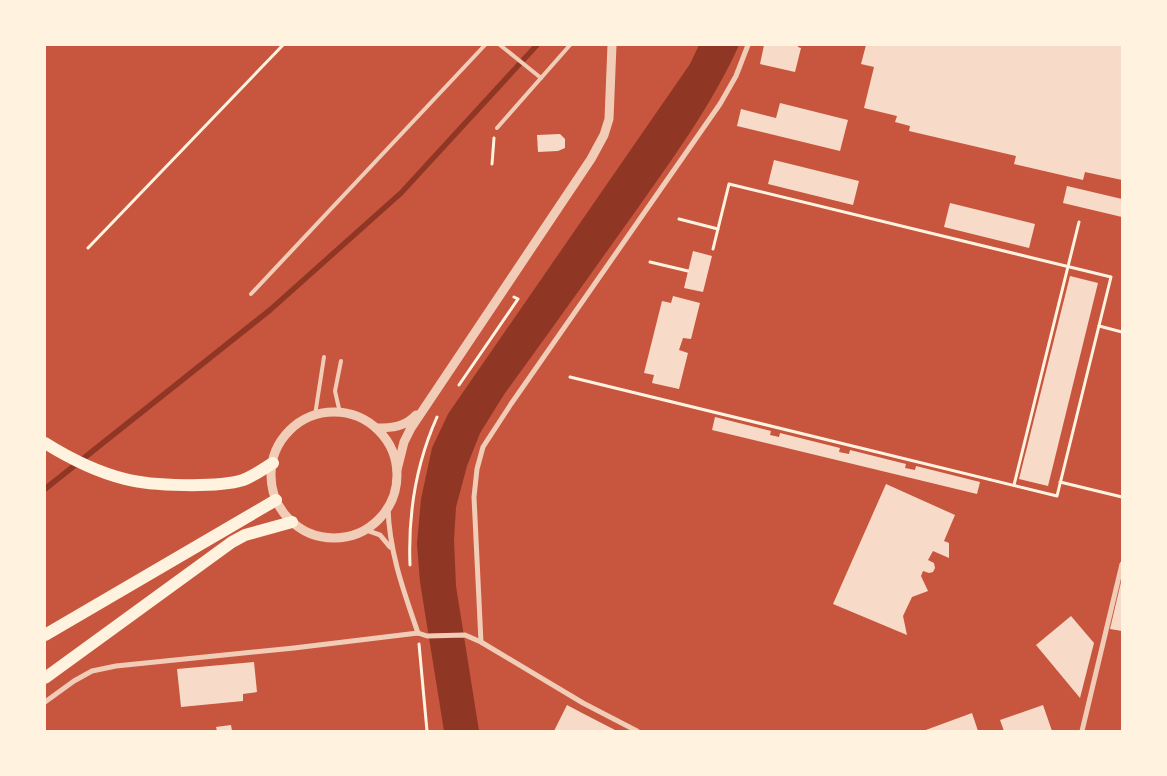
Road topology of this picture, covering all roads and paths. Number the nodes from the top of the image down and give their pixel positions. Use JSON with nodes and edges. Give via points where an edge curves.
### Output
{"nodes":[{"id":1,"x":283,"y":45,"type":"edge"},
{"id":2,"x":485,"y":45,"type":"edge"},
{"id":3,"x":500,"y":45,"type":"edge"},
{"id":4,"x":570,"y":45,"type":"edge"},
{"id":5,"x":612,"y":45,"type":"edge"},
{"id":6,"x":748,"y":45,"type":"edge"},
{"id":7,"x":541,"y":78,"type":"junction"},
{"id":8,"x":497,"y":128,"type":"joint"},
{"id":9,"x":492,"y":164,"type":"dead end"},
{"id":10,"x":679,"y":219,"type":"dead end"},
{"id":11,"x":1079,"y":222,"type":"dead end"},
{"id":12,"x":718,"y":229,"type":"junction"},
{"id":13,"x":88,"y":248,"type":"dead end"},
{"id":14,"x":713,"y":249,"type":"dead end"},
{"id":15,"x":650,"y":262,"type":"dead end"},
{"id":16,"x":1068,"y":267,"type":"junction"},
{"id":17,"x":688,"y":271,"type":"dead end"},
{"id":18,"x":504,"y":290,"type":"junction"},
{"id":19,"x":250,"y":294,"type":"dead end"},
{"id":20,"x":1099,"y":326,"type":"junction"},
{"id":21,"x":1122,"y":332,"type":"edge"},
{"id":22,"x":324,"y":357,"type":"dead end"},
{"id":23,"x":342,"y":361,"type":"dead end"},
{"id":24,"x":570,"y":377,"type":"dead end"},
{"id":25,"x":459,"y":385,"type":"dead end"},
{"id":26,"x":424,"y":408,"type":"junction"},
{"id":27,"x":340,"y":413,"type":"junction"},
{"id":28,"x":315,"y":415,"type":"junction"},
{"id":29,"x":437,"y":417,"type":"dead end"},
{"id":30,"x":376,"y":428,"type":"junction"},
{"id":31,"x":45,"y":443,"type":"edge"},
{"id":32,"x":272,"y":463,"type":"junction"},
{"id":33,"x":397,"y":470,"type":"junction"},
{"id":34,"x":1060,"y":482,"type":"junction"},
{"id":35,"x":1014,"y":486,"type":"junction"},
{"id":36,"x":1122,"y":497,"type":"edge"},
{"id":37,"x":276,"y":500,"type":"junction"},
{"id":38,"x":388,"y":507,"type":"junction"},
{"id":39,"x":292,"y":522,"type":"junction"},
{"id":40,"x":366,"y":530,"type":"junction"},
{"id":41,"x":393,"y":552,"type":"junction"},
{"id":42,"x":1122,"y":564,"type":"edge"},
{"id":43,"x":403,"y":590,"type":"junction"},
{"id":44,"x":418,"y":634,"type":"junction"},
{"id":45,"x":45,"y":635,"type":"edge"},
{"id":46,"x":481,"y":642,"type":"junction"},
{"id":47,"x":45,"y":678,"type":"edge"},
{"id":48,"x":45,"y":702,"type":"edge"},
{"id":49,"x":427,"y":731,"type":"edge"},
{"id":50,"x":637,"y":731,"type":"edge"},
{"id":51,"x":1082,"y":731,"type":"edge"}],
"edges":[{"from":1,"to":13,"type":"path"},
{"from":2,"to":19,"type":"lane"},
{"from":3,"to":7,"type":"lane"},
{"from":4,"to":7,"type":"lane"},
{"from":5,"to":18,"type":"street","via":[[609,119],[604,135]]},
{"from":6,"to":46,"type":"street","via":[[720,104],[483,447],[474,497]]},
{"from":7,"to":8,"type":"lane"},
{"from":8,"to":9,"type":"path"},
{"from":10,"to":12,"type":"path"},
{"from":11,"to":16,"type":"path"},
{"from":12,"to":14,"type":"path"},
{"from":12,"to":16,"type":"path","via":[[729,184]]},
{"from":15,"to":17,"type":"path"},
{"from":16,"to":20,"type":"path","via":[[1111,277]]},
{"from":16,"to":35,"type":"path"},
{"from":18,"to":25,"type":"path","via":[[518,299]]},
{"from":18,"to":26,"type":"street"},
{"from":20,"to":21,"type":"path"},
{"from":20,"to":34,"type":"path"},
{"from":22,"to":28,"type":"lane"},
{"from":23,"to":27,"type":"lane","via":[[335,391]]},
{"from":24,"to":35,"type":"path"},
{"from":26,"to":30,"type":"street","via":[[403,425]]},
{"from":26,"to":33,"type":"street","via":[[404,442]]},
{"from":27,"to":28,"type":"street"},
{"from":27,"to":30,"type":"street","via":[[365,420]]},
{"from":28,"to":32,"type":"street","via":[[287,433]]},
{"from":29,"to":43,"type":"path","via":[[428,437],[416,486],[409,540],[410,570]]},
{"from":30,"to":33,"type":"street","via":[[394,455]]},
{"from":31,"to":32,"type":"main road","via":[[64,455],[126,479],[174,485],[230,483],[260,472]]},
{"from":32,"to":37,"type":"street","via":[[272,488]]},
{"from":33,"to":38,"type":"street","via":[[394,496]]},
{"from":34,"to":35,"type":"path","via":[[1057,496]]},
{"from":34,"to":36,"type":"path"},
{"from":37,"to":39,"type":"street"},
{"from":37,"to":45,"type":"main road"},
{"from":38,"to":40,"type":"street"},
{"from":38,"to":41,"type":"street"},
{"from":39,"to":40,"type":"street","via":[[320,537],[351,536]]},
{"from":39,"to":47,"type":"main road","via":[[245,535],[232,542]]},
{"from":40,"to":41,"type":"street","via":[[380,536]]},
{"from":41,"to":43,"type":"street"},
{"from":42,"to":51,"type":"street"},
{"from":43,"to":44,"type":"street"},
{"from":44,"to":46,"type":"street","via":[[465,635]]},
{"from":44,"to":48,"type":"street","via":[[116,666],[92,671]]},
{"from":44,"to":49,"type":"path"},
{"from":46,"to":50,"type":"street"}]}
